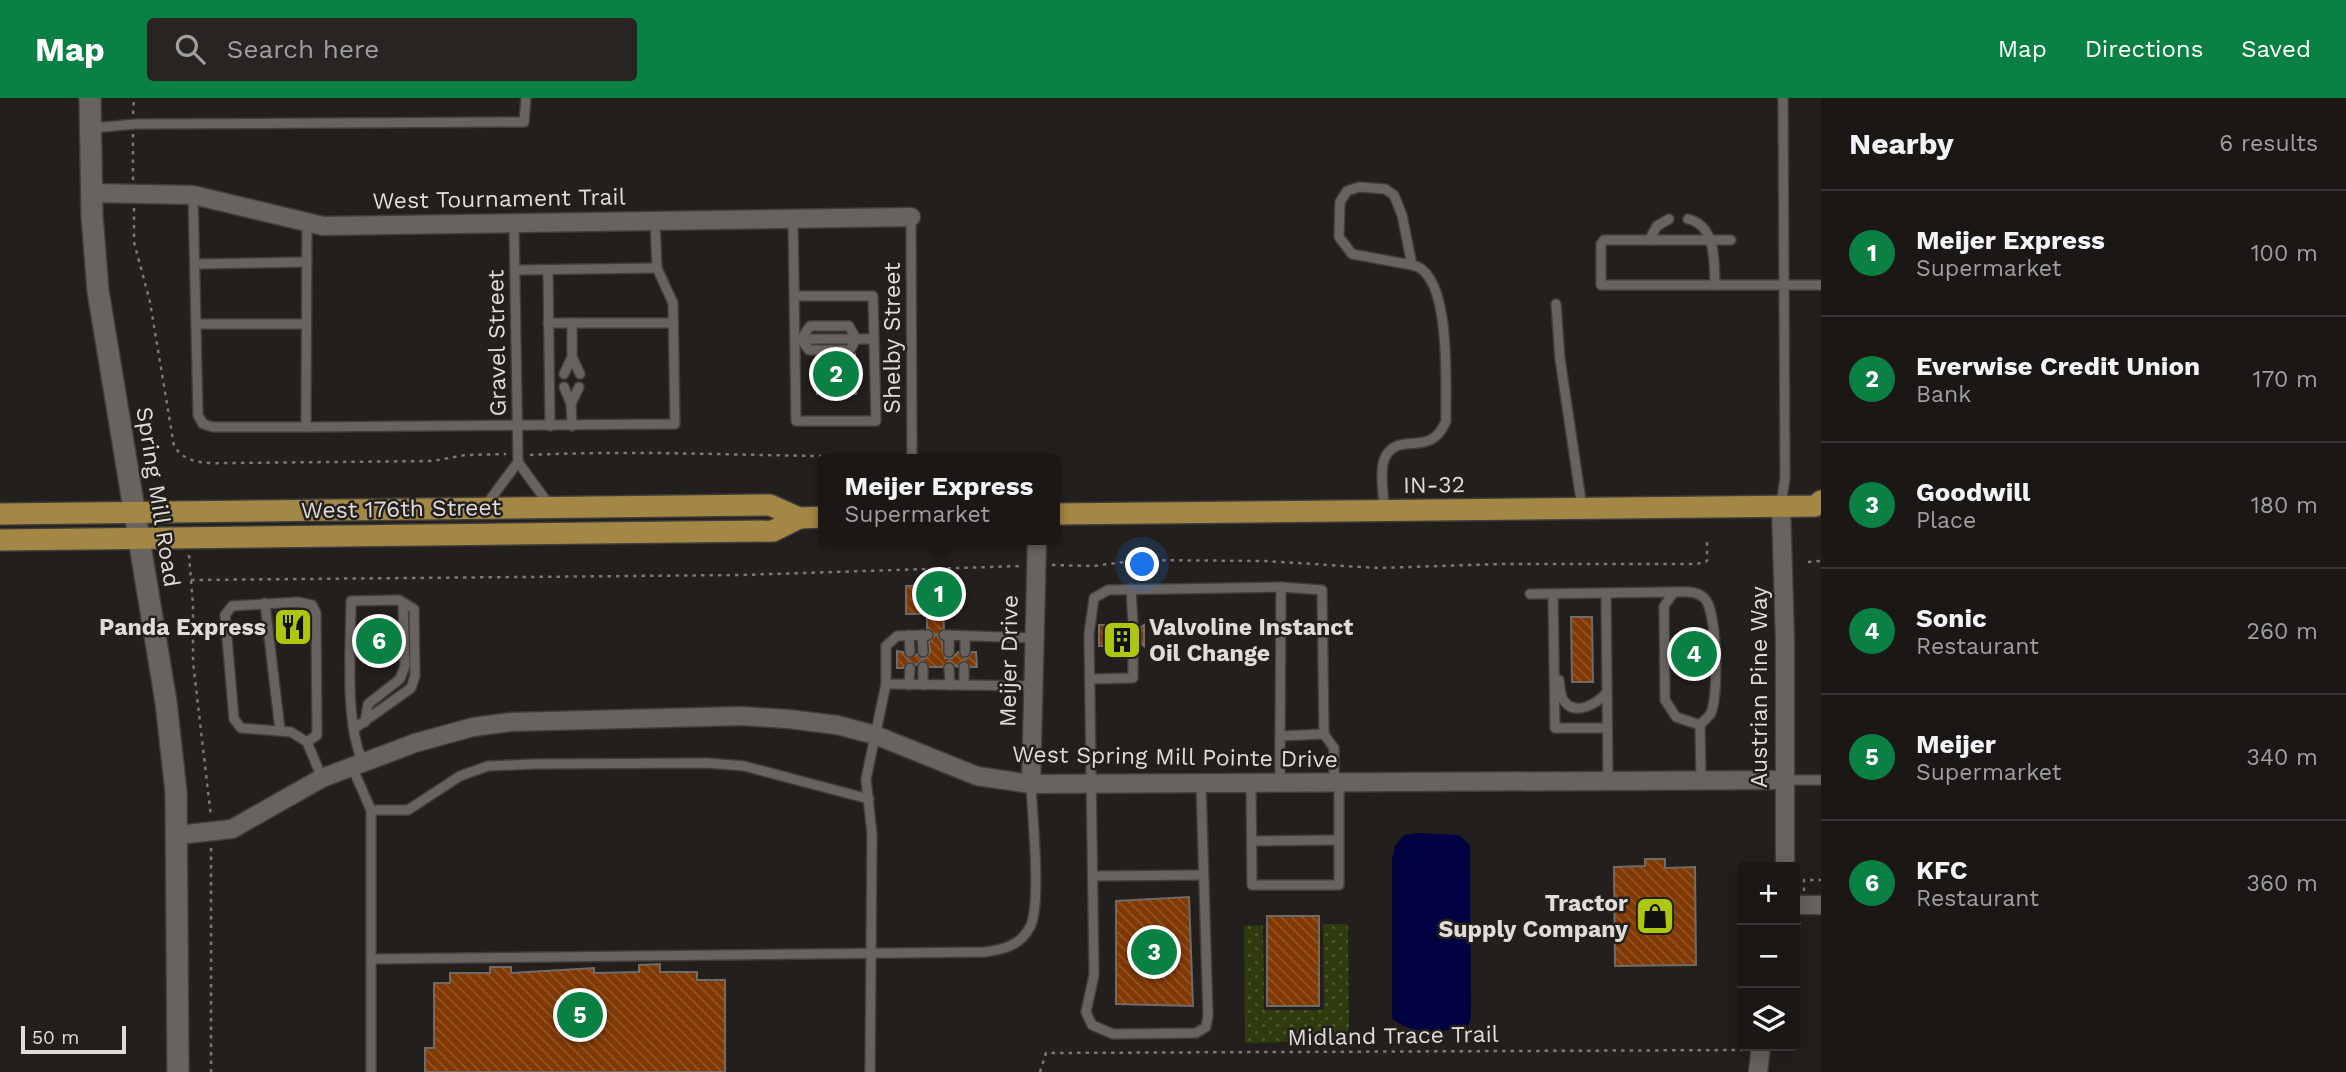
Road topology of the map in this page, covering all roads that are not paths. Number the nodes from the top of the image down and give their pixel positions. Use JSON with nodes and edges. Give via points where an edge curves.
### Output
{"nodes":[{"id":1,"x":90,"y":98,"type":"edge"},
{"id":2,"x":526,"y":98,"type":"edge"},
{"id":3,"x":1783,"y":98,"type":"edge"},
{"id":4,"x":90,"y":128,"type":"junction"},
{"id":5,"x":91,"y":193,"type":"junction"},
{"id":6,"x":193,"y":195,"type":"junction"},
{"id":7,"x":911,"y":217,"type":"joint"},
{"id":8,"x":793,"y":219,"type":"junction"},
{"id":9,"x":1669,"y":219,"type":"dead end"},
{"id":10,"x":1688,"y":219,"type":"dead end"},
{"id":11,"x":655,"y":221,"type":"junction"},
{"id":12,"x":307,"y":223,"type":"junction"},
{"id":13,"x":514,"y":224,"type":"junction"},
{"id":14,"x":1649,"y":240,"type":"junction"},
{"id":15,"x":1710,"y":240,"type":"junction"},
{"id":16,"x":1731,"y":240,"type":"dead end"},
{"id":17,"x":307,"y":262,"type":"junction"},
{"id":18,"x":195,"y":264,"type":"junction"},
{"id":19,"x":1412,"y":265,"type":"junction"},
{"id":20,"x":657,"y":268,"type":"junction"},
{"id":21,"x":515,"y":270,"type":"junction"},
{"id":22,"x":548,"y":270,"type":"junction"},
{"id":23,"x":1714,"y":285,"type":"junction"},
{"id":24,"x":1821,"y":285,"type":"edge"},
{"id":25,"x":1782,"y":286,"type":"junction"},
{"id":26,"x":794,"y":296,"type":"junction"},
{"id":27,"x":1556,"y":304,"type":"dead end"},
{"id":28,"x":548,"y":323,"type":"junction"},
{"id":29,"x":572,"y":323,"type":"junction"},
{"id":30,"x":673,"y":323,"type":"junction"},
{"id":31,"x":196,"y":324,"type":"junction"},
{"id":32,"x":306,"y":324,"type":"junction"},
{"id":33,"x":798,"y":339,"type":"junction"},
{"id":34,"x":874,"y":340,"type":"junction"},
{"id":35,"x":572,"y":358,"type":"junction"},
{"id":36,"x":571,"y":404,"type":"junction"},
{"id":37,"x":517,"y":426,"type":"junction"},
{"id":38,"x":550,"y":426,"type":"junction"},
{"id":39,"x":572,"y":426,"type":"junction"},
{"id":40,"x":306,"y":427,"type":"junction"},
{"id":41,"x":912,"y":454,"type":"edge"},
{"id":42,"x":518,"y":457,"type":"junction"},
{"id":43,"x":1781,"y":506,"type":"junction"},
{"id":44,"x":1819,"y":506,"type":"edge"},
{"id":45,"x":551,"y":507,"type":"junction"},
{"id":46,"x":484,"y":508,"type":"junction"},
{"id":47,"x":1582,"y":509,"type":"junction"},
{"id":48,"x":133,"y":512,"type":"junction"},
{"id":49,"x":1384,"y":512,"type":"junction"},
{"id":50,"x":0,"y":514,"type":"edge"},
{"id":51,"x":1060,"y":514,"type":"edge"},
{"id":52,"x":799,"y":517,"type":"junction"},
{"id":53,"x":818,"y":517,"type":"edge"},
{"id":54,"x":137,"y":538,"type":"junction"},
{"id":55,"x":0,"y":540,"type":"edge"},
{"id":56,"x":1037,"y":545,"type":"edge"},
{"id":57,"x":1281,"y":587,"type":"junction"},
{"id":58,"x":1131,"y":589,"type":"junction"},
{"id":59,"x":1674,"y":592,"type":"junction"},
{"id":60,"x":1530,"y":594,"type":"dead end"},
{"id":61,"x":1553,"y":594,"type":"junction"},
{"id":62,"x":1606,"y":594,"type":"junction"},
{"id":63,"x":265,"y":603,"type":"junction"},
{"id":64,"x":1133,"y":625,"type":"dead end"},
{"id":65,"x":909,"y":635,"type":"junction"},
{"id":66,"x":965,"y":636,"type":"junction"},
{"id":67,"x":1034,"y":638,"type":"junction"},
{"id":68,"x":1133,"y":646,"type":"dead end"},
{"id":69,"x":910,"y":652,"type":"dead end"},
{"id":70,"x":923,"y":652,"type":"dead end"},
{"id":71,"x":949,"y":652,"type":"dead end"},
{"id":72,"x":965,"y":652,"type":"dead end"},
{"id":73,"x":1554,"y":654,"type":"junction"},
{"id":74,"x":923,"y":667,"type":"dead end"},
{"id":75,"x":949,"y":667,"type":"dead end"},
{"id":76,"x":964,"y":667,"type":"dead end"},
{"id":77,"x":910,"y":668,"type":"dead end"},
{"id":78,"x":1090,"y":679,"type":"junction"},
{"id":79,"x":886,"y":684,"type":"junction"},
{"id":80,"x":909,"y":685,"type":"junction"},
{"id":81,"x":923,"y":685,"type":"junction"},
{"id":82,"x":950,"y":685,"type":"junction"},
{"id":83,"x":964,"y":685,"type":"junction"},
{"id":84,"x":1034,"y":687,"type":"junction"},
{"id":85,"x":1607,"y":692,"type":"junction"},
{"id":86,"x":1700,"y":725,"type":"junction"},
{"id":87,"x":355,"y":728,"type":"junction"},
{"id":88,"x":1607,"y":728,"type":"junction"},
{"id":89,"x":280,"y":730,"type":"junction"},
{"id":90,"x":1324,"y":734,"type":"junction"},
{"id":91,"x":875,"y":735,"type":"junction"},
{"id":92,"x":1280,"y":736,"type":"junction"},
{"id":93,"x":307,"y":742,"type":"junction"},
{"id":94,"x":357,"y":765,"type":"junction"},
{"id":95,"x":322,"y":778,"type":"junction"},
{"id":96,"x":1784,"y":780,"type":"junction"},
{"id":97,"x":1821,"y":780,"type":"edge"},
{"id":98,"x":1701,"y":781,"type":"junction"},
{"id":99,"x":1608,"y":782,"type":"junction"},
{"id":100,"x":1093,"y":783,"type":"junction"},
{"id":101,"x":1031,"y":784,"type":"junction"},
{"id":102,"x":1200,"y":784,"type":"junction"},
{"id":103,"x":1280,"y":784,"type":"junction"},
{"id":104,"x":1337,"y":784,"type":"junction"},
{"id":105,"x":1251,"y":785,"type":"junction"},
{"id":106,"x":870,"y":799,"type":"junction"},
{"id":107,"x":371,"y":810,"type":"junction"},
{"id":108,"x":178,"y":835,"type":"junction"},
{"id":109,"x":1339,"y":840,"type":"junction"},
{"id":110,"x":1252,"y":841,"type":"junction"},
{"id":111,"x":1785,"y":862,"type":"edge"},
{"id":112,"x":1203,"y":875,"type":"junction"},
{"id":113,"x":1094,"y":876,"type":"junction"},
{"id":114,"x":1800,"y":905,"type":"edge"},
{"id":115,"x":1821,"y":905,"type":"edge"},
{"id":116,"x":871,"y":954,"type":"junction"},
{"id":117,"x":371,"y":959,"type":"junction"},
{"id":118,"x":1761,"y":1051,"type":"edge"},
{"id":119,"x":178,"y":1072,"type":"edge"},
{"id":120,"x":371,"y":1072,"type":"edge"},
{"id":121,"x":870,"y":1072,"type":"edge"},
{"id":122,"x":1758,"y":1072,"type":"edge"}],
"edges":[{"from":1,"to":4,"type":"street","name":"Spring Mill Road"},
{"from":2,"to":4,"type":"lane","via":[[524,122]]},
{"from":3,"to":25,"type":"lane"},
{"from":4,"to":5,"type":"street","name":"Spring Mill Road"},
{"from":5,"to":6,"type":"street","name":"West Tournament Trail"},
{"from":5,"to":48,"type":"street","name":"Spring Mill Road","via":[[98,290]]},
{"from":6,"to":12,"type":"street","name":"West Tournament Trail"},
{"from":6,"to":18,"type":"lane"},
{"from":7,"to":8,"type":"street","name":"West Tournament Trail"},
{"from":7,"to":41,"type":"lane","name":"Shelby Street"},
{"from":8,"to":11,"type":"street","name":"West Tournament Trail"},
{"from":8,"to":26,"type":"lane"},
{"from":9,"to":14,"type":"lane","via":[[1657,226]]},
{"from":10,"to":15,"type":"lane","via":[[1699,224]]},
{"from":11,"to":13,"type":"street","name":"West Tournament Trail"},
{"from":11,"to":20,"type":"lane"},
{"from":12,"to":13,"type":"street","name":"West Tournament Trail"},
{"from":12,"to":17,"type":"lane"},
{"from":13,"to":21,"type":"lane","name":"Gravel Street"},
{"from":14,"to":15,"type":"lane"},
{"from":14,"to":23,"type":"lane","via":[[1604,240],[1601,285]]},
{"from":15,"to":16,"type":"lane"},
{"from":15,"to":23,"type":"lane"},
{"from":17,"to":18,"type":"lane"},
{"from":17,"to":32,"type":"lane"},
{"from":18,"to":31,"type":"lane"},
{"from":19,"to":19,"type":"lane","via":[[1352,254],[1339,237],[1340,202],[1347,191],[1385,189],[1394,195]]},
{"from":19,"to":49,"type":"lane","via":[[1430,275],[1444,317],[1446,421],[1432,442],[1398,447],[1387,454]]},
{"from":20,"to":22,"type":"lane"},
{"from":20,"to":30,"type":"lane","via":[[673,303]]},
{"from":21,"to":22,"type":"lane"},
{"from":21,"to":37,"type":"lane","name":"Gravel Street"},
{"from":22,"to":28,"type":"lane"},
{"from":23,"to":25,"type":"lane"},
{"from":24,"to":25,"type":"lane"},
{"from":25,"to":43,"type":"lane","via":[[1785,478]]},
{"from":26,"to":33,"type":"lane"},
{"from":26,"to":34,"type":"lane","via":[[873,296]]},
{"from":27,"to":47,"type":"lane"},
{"from":28,"to":29,"type":"lane"},
{"from":28,"to":38,"type":"lane"},
{"from":29,"to":30,"type":"lane"},
{"from":29,"to":35,"type":"lane"},
{"from":30,"to":39,"type":"lane","via":[[675,424]]},
{"from":31,"to":32,"type":"lane"},
{"from":31,"to":40,"type":"lane","via":[[198,415],[203,424],[213,428]]},
{"from":32,"to":40,"type":"lane"},
{"from":33,"to":34,"type":"lane"},
{"from":33,"to":34,"type":"lane","via":[[796,421],[876,421]]},
{"from":35,"to":35,"type":"lane","via":[[572,374]]},
{"from":36,"to":36,"type":"lane","via":[[572,388]]},
{"from":36,"to":39,"type":"lane"},
{"from":37,"to":38,"type":"lane"},
{"from":37,"to":40,"type":"lane"},
{"from":37,"to":42,"type":"lane","name":"Gravel Street"},
{"from":38,"to":39,"type":"lane"},
{"from":42,"to":45,"type":"lane"},
{"from":42,"to":46,"type":"lane"},
{"from":43,"to":44,"type":"main road","name":"IN-32"},
{"from":43,"to":47,"type":"main road","name":"IN-32"},
{"from":43,"to":96,"type":"street","name":"Austrian Pine Way"},
{"from":45,"to":46,"type":"main road","name":"West 176th Street"},
{"from":45,"to":52,"type":"main road","name":"West 176th Street","via":[[770,505]]},
{"from":46,"to":48,"type":"main road","name":"West 176th Street"},
{"from":47,"to":49,"type":"main road","name":"IN-32"},
{"from":48,"to":50,"type":"main road","name":"West 176th Street"},
{"from":48,"to":54,"type":"street","name":"Spring Mill Road"},
{"from":49,"to":51,"type":"main road","name":"IN-32"},
{"from":52,"to":53,"type":"main road","name":"West 176th Street"},
{"from":52,"to":54,"type":"main road","name":"West 176th Street","via":[[774,531]]},
{"from":54,"to":55,"type":"main road","name":"West 176th Street"},
{"from":54,"to":108,"type":"street","name":"Spring Mill Road","via":[[171,740]]},
{"from":56,"to":67,"type":"street","name":"Meijer Drive"},
{"from":57,"to":58,"type":"lane"},
{"from":57,"to":90,"type":"lane","via":[[1322,590]]},
{"from":57,"to":92,"type":"lane"},
{"from":58,"to":64,"type":"lane"},
{"from":58,"to":78,"type":"lane","via":[[1108,590],[1094,598]]},
{"from":59,"to":62,"type":"lane"},
{"from":59,"to":86,"type":"lane","via":[[1664,606],[1665,701],[1676,717]]},
{"from":59,"to":86,"type":"lane","via":[[1693,592],[1704,598],[1713,615],[1713,702],[1711,714]]},
{"from":60,"to":61,"type":"lane"},
{"from":61,"to":62,"type":"lane"},
{"from":61,"to":73,"type":"lane"},
{"from":62,"to":85,"type":"lane"},
{"from":63,"to":89,"type":"lane"},
{"from":63,"to":89,"type":"lane","via":[[232,606],[225,615],[228,669],[234,719],[241,728]]},
{"from":63,"to":93,"type":"lane","via":[[312,605],[317,613],[317,735]]},
{"from":65,"to":69,"type":"lane"},
{"from":65,"to":70,"type":"lane","via":[[925,635]]},
{"from":65,"to":79,"type":"lane","via":[[897,636],[886,646]]},
{"from":66,"to":67,"type":"lane"},
{"from":66,"to":71,"type":"lane","via":[[946,635]]},
{"from":66,"to":72,"type":"lane"},
{"from":67,"to":84,"type":"street","name":"Meijer Drive"},
{"from":68,"to":78,"type":"lane","via":[[1133,678]]},
{"from":73,"to":85,"type":"lane","via":[[1562,700],[1570,707],[1586,708]]},
{"from":73,"to":88,"type":"lane","via":[[1555,728]]},
{"from":74,"to":81,"type":"lane"},
{"from":75,"to":82,"type":"lane"},
{"from":76,"to":83,"type":"lane"},
{"from":77,"to":80,"type":"lane"},
{"from":78,"to":100,"type":"lane"},
{"from":79,"to":80,"type":"lane"},
{"from":79,"to":91,"type":"lane"},
{"from":80,"to":81,"type":"lane"},
{"from":81,"to":82,"type":"lane"},
{"from":82,"to":83,"type":"lane"},
{"from":83,"to":84,"type":"lane"},
{"from":84,"to":101,"type":"street","name":"Meijer Drive"},
{"from":85,"to":88,"type":"lane"},
{"from":86,"to":98,"type":"lane"},
{"from":87,"to":87,"type":"lane","via":[[351,601],[398,600],[414,609],[415,676],[411,688]]},
{"from":87,"to":94,"type":"lane"},
{"from":88,"to":99,"type":"lane"},
{"from":89,"to":93,"type":"lane"},
{"from":90,"to":92,"type":"lane"},
{"from":90,"to":104,"type":"lane","via":[[1334,748]]},
{"from":91,"to":94,"type":"street","name":"West Spring Mill Pointe Drive","via":[[837,725],[741,716],[511,722],[473,727]]},
{"from":91,"to":101,"type":"street","name":"West Spring Mill Pointe Drive","via":[[977,776]]},
{"from":91,"to":106,"type":"lane","via":[[866,779]]},
{"from":92,"to":103,"type":"lane"},
{"from":93,"to":95,"type":"lane"},
{"from":94,"to":95,"type":"street","name":"West Spring Mill Pointe Drive"},
{"from":94,"to":107,"type":"lane"},
{"from":95,"to":108,"type":"street","name":"West Spring Mill Pointe Drive","via":[[255,819],[211,834]]},
{"from":96,"to":97,"type":"lane"},
{"from":96,"to":98,"type":"street","name":"West Spring Mill Pointe Drive"},
{"from":96,"to":111,"type":"street","name":"Austrian Pine Way"},
{"from":98,"to":99,"type":"street","name":"West Spring Mill Pointe Drive"},
{"from":99,"to":104,"type":"street","name":"West Spring Mill Pointe Drive"},
{"from":100,"to":101,"type":"street","name":"West Spring Mill Pointe Drive"},
{"from":100,"to":102,"type":"street","name":"West Spring Mill Pointe Drive"},
{"from":100,"to":113,"type":"lane"},
{"from":101,"to":116,"type":"lane","via":[[1035,901],[1031,925],[1021,939],[1008,949],[985,952]]},
{"from":102,"to":105,"type":"street","name":"West Spring Mill Pointe Drive"},
{"from":102,"to":112,"type":"lane"},
{"from":103,"to":104,"type":"street","name":"West Spring Mill Pointe Drive"},
{"from":103,"to":105,"type":"street","name":"West Spring Mill Pointe Drive"},
{"from":104,"to":109,"type":"lane"},
{"from":105,"to":110,"type":"lane"},
{"from":106,"to":107,"type":"lane","via":[[744,766],[707,762],[534,764],[488,766],[460,776],[408,810]]},
{"from":106,"to":116,"type":"lane"},
{"from":107,"to":117,"type":"lane"},
{"from":108,"to":119,"type":"street","name":"Spring Mill Road"},
{"from":109,"to":110,"type":"lane"},
{"from":109,"to":110,"type":"lane","via":[[1339,885],[1252,885]]},
{"from":112,"to":113,"type":"lane"},
{"from":112,"to":113,"type":"lane","via":[[1206,1027],[1196,1032],[1113,1034],[1092,1025],[1086,1012],[1094,975]]},
{"from":114,"to":115,"type":"street"},
{"from":116,"to":117,"type":"lane"},
{"from":116,"to":121,"type":"lane"},
{"from":117,"to":120,"type":"lane"},
{"from":118,"to":122,"type":"street"}]}
